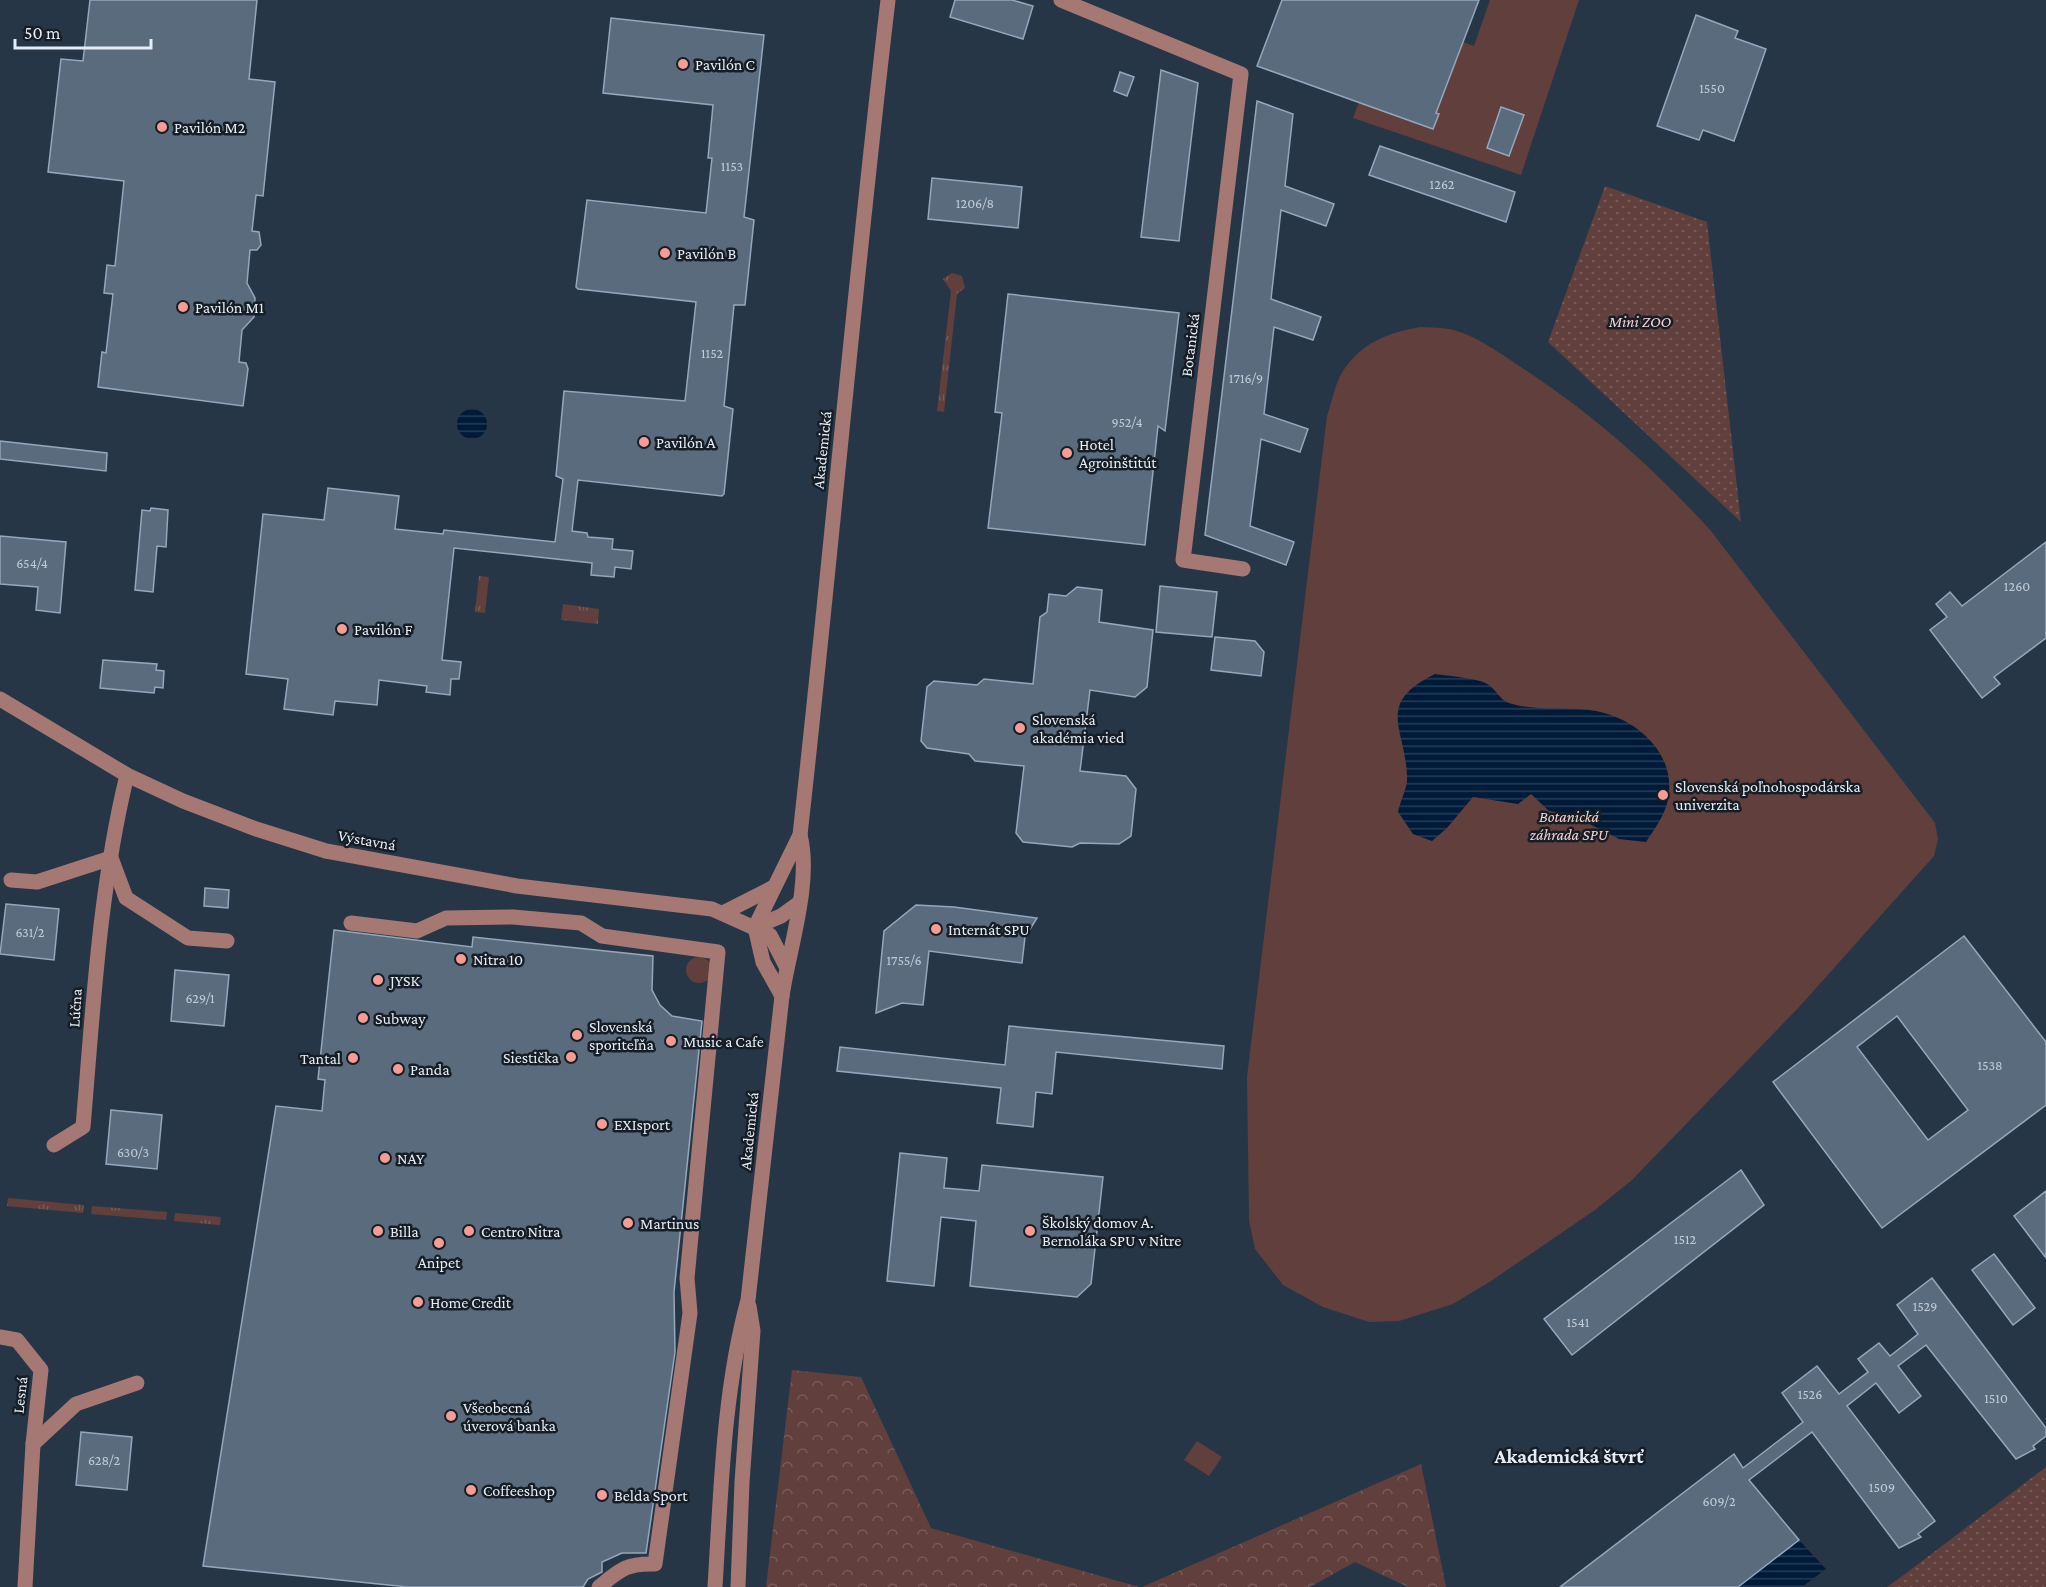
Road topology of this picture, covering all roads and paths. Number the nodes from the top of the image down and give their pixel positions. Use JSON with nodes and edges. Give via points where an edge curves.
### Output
{"nodes":[{"id":1,"x":888,"y":0,"type":"edge"},
{"id":2,"x":1061,"y":0,"type":"edge"},
{"id":3,"x":1243,"y":569,"type":"dead end"},
{"id":4,"x":0,"y":699,"type":"edge"},
{"id":5,"x":127,"y":775,"type":"junction"},
{"id":6,"x":800,"y":835,"type":"junction"},
{"id":7,"x":111,"y":858,"type":"junction"},
{"id":8,"x":11,"y":879,"type":"dead end"},
{"id":9,"x":772,"y":888,"type":"junction"},
{"id":10,"x":799,"y":903,"type":"junction"},
{"id":11,"x":723,"y":913,"type":"junction"},
{"id":12,"x":351,"y":923,"type":"dead end"},
{"id":13,"x":755,"y":927,"type":"junction"},
{"id":14,"x":227,"y":941,"type":"dead end"},
{"id":15,"x":786,"y":966,"type":"junction"},
{"id":16,"x":782,"y":996,"type":"junction"},
{"id":17,"x":54,"y":1145,"type":"dead end"},
{"id":18,"x":748,"y":1300,"type":"junction"},
{"id":19,"x":0,"y":1337,"type":"edge"},
{"id":20,"x":138,"y":1383,"type":"dead end"},
{"id":21,"x":33,"y":1444,"type":"junction"},
{"id":22,"x":605,"y":1582,"type":"edge"},
{"id":23,"x":25,"y":1587,"type":"edge"},
{"id":24,"x":715,"y":1587,"type":"edge"},
{"id":25,"x":738,"y":1587,"type":"edge"}],
"edges":[{"from":1,"to":6,"type":"street","name":"Akademická","via":[[858,255],[819,677]]},
{"from":2,"to":3,"type":"street","name":"Botanická","via":[[1240,74],[1183,560]]},
{"from":4,"to":5,"type":"street","name":"Výstavná"},
{"from":5,"to":7,"type":"street","name":"Lúčna"},
{"from":5,"to":11,"type":"street","name":"Výstavná","via":[[193,805],[326,851],[517,886]]},
{"from":6,"to":9,"type":"street"},
{"from":6,"to":10,"type":"street","name":"Akademická","via":[[804,849]]},
{"from":7,"to":8,"type":"street","via":[[37,882]]},
{"from":7,"to":14,"type":"street","via":[[126,898],[188,938]]},
{"from":7,"to":17,"type":"street","name":"Lúčna","via":[[82,1127]]},
{"from":9,"to":11,"type":"street"},
{"from":9,"to":13,"type":"street"},
{"from":10,"to":13,"type":"street"},
{"from":10,"to":15,"type":"street","name":"Akademická","via":[[797,933]]},
{"from":11,"to":13,"type":"street","name":"Výstavná"},
{"from":12,"to":22,"type":"street","via":[[417,931],[446,918],[524,918],[581,923],[602,936],[718,952],[687,1278],[690,1313],[655,1564],[638,1563],[622,1568]]},
{"from":13,"to":15,"type":"street","name":"Výstavná","via":[[770,935]]},
{"from":13,"to":16,"type":"street","via":[[763,962]]},
{"from":15,"to":16,"type":"street","name":"Akademická"},
{"from":16,"to":18,"type":"street","name":"Akademická"},
{"from":18,"to":24,"type":"street","name":"Akademická","via":[[738,1338]]},
{"from":18,"to":25,"type":"street","name":"Akademická","via":[[753,1331]]},
{"from":19,"to":21,"type":"street","name":"Lesná","via":[[17,1340],[41,1370]]},
{"from":20,"to":21,"type":"street","via":[[76,1404]]},
{"from":21,"to":23,"type":"street","name":"Lesná"}]}
